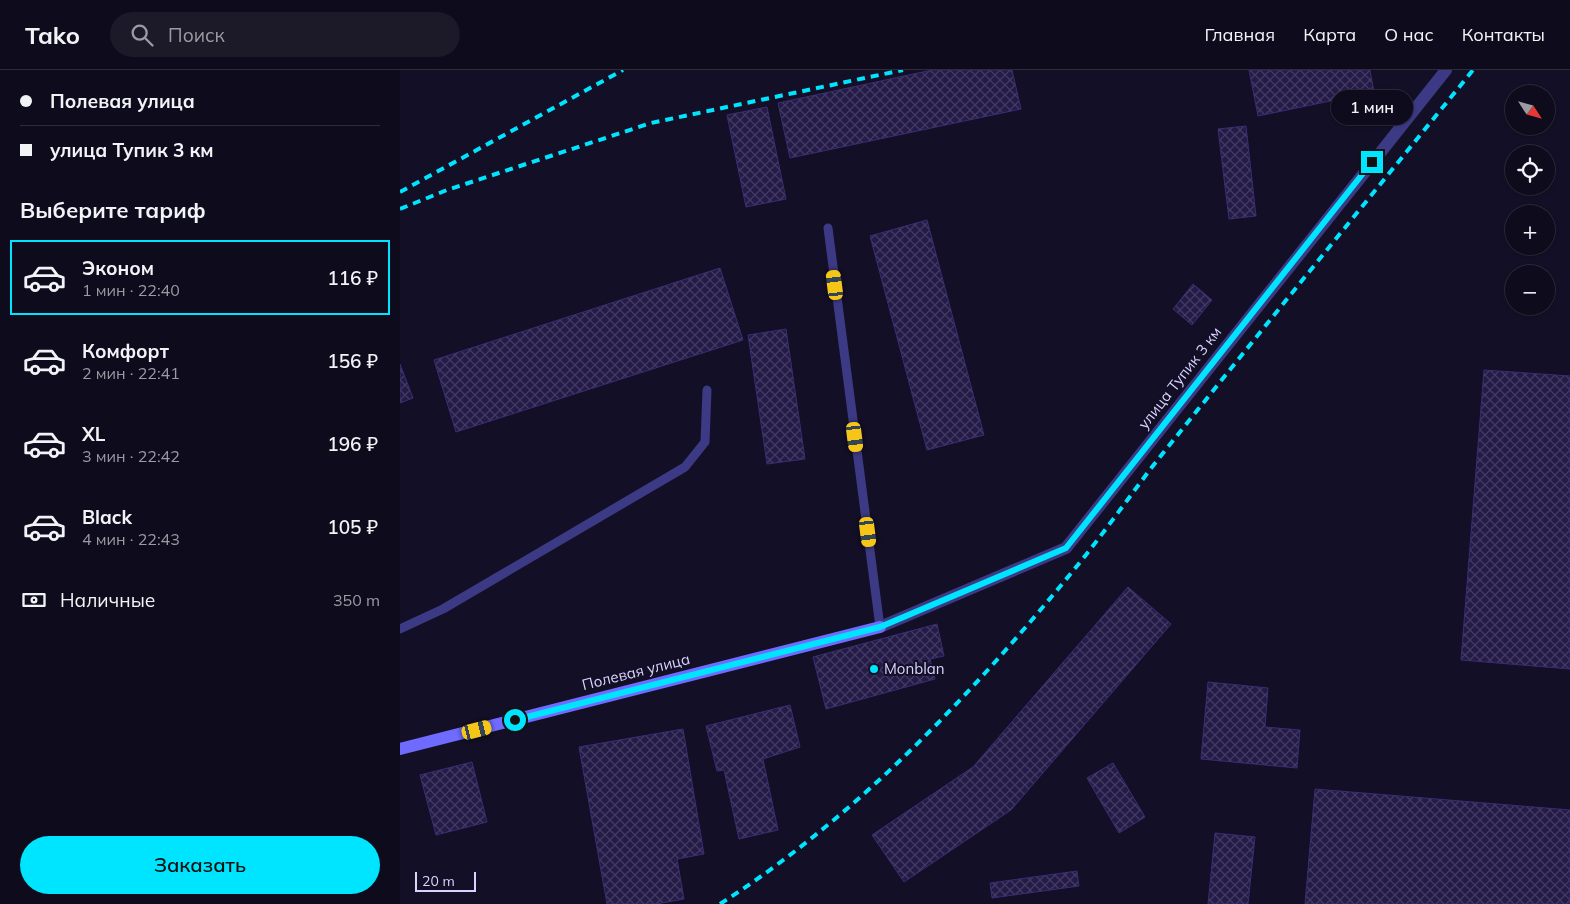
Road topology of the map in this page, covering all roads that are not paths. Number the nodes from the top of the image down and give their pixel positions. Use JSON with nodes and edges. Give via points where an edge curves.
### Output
{"nodes":[{"id":1,"x":1446,"y":70,"type":"edge"},
{"id":2,"x":828,"y":228,"type":"dead end"},
{"id":3,"x":706,"y":390,"type":"dead end"},
{"id":4,"x":880,"y":627,"type":"junction"},
{"id":5,"x":400,"y":629,"type":"edge"},
{"id":6,"x":400,"y":749,"type":"edge"}],
"edges":[{"from":1,"to":4,"type":"street","name":"улица Тупик 3 км","via":[[1066,548]]},
{"from":2,"to":4,"type":"lane"},
{"from":3,"to":5,"type":"lane","via":[[705,442],[685,467],[443,609]]},
{"from":4,"to":6,"type":"street","name":"Полевая улица"}]}
